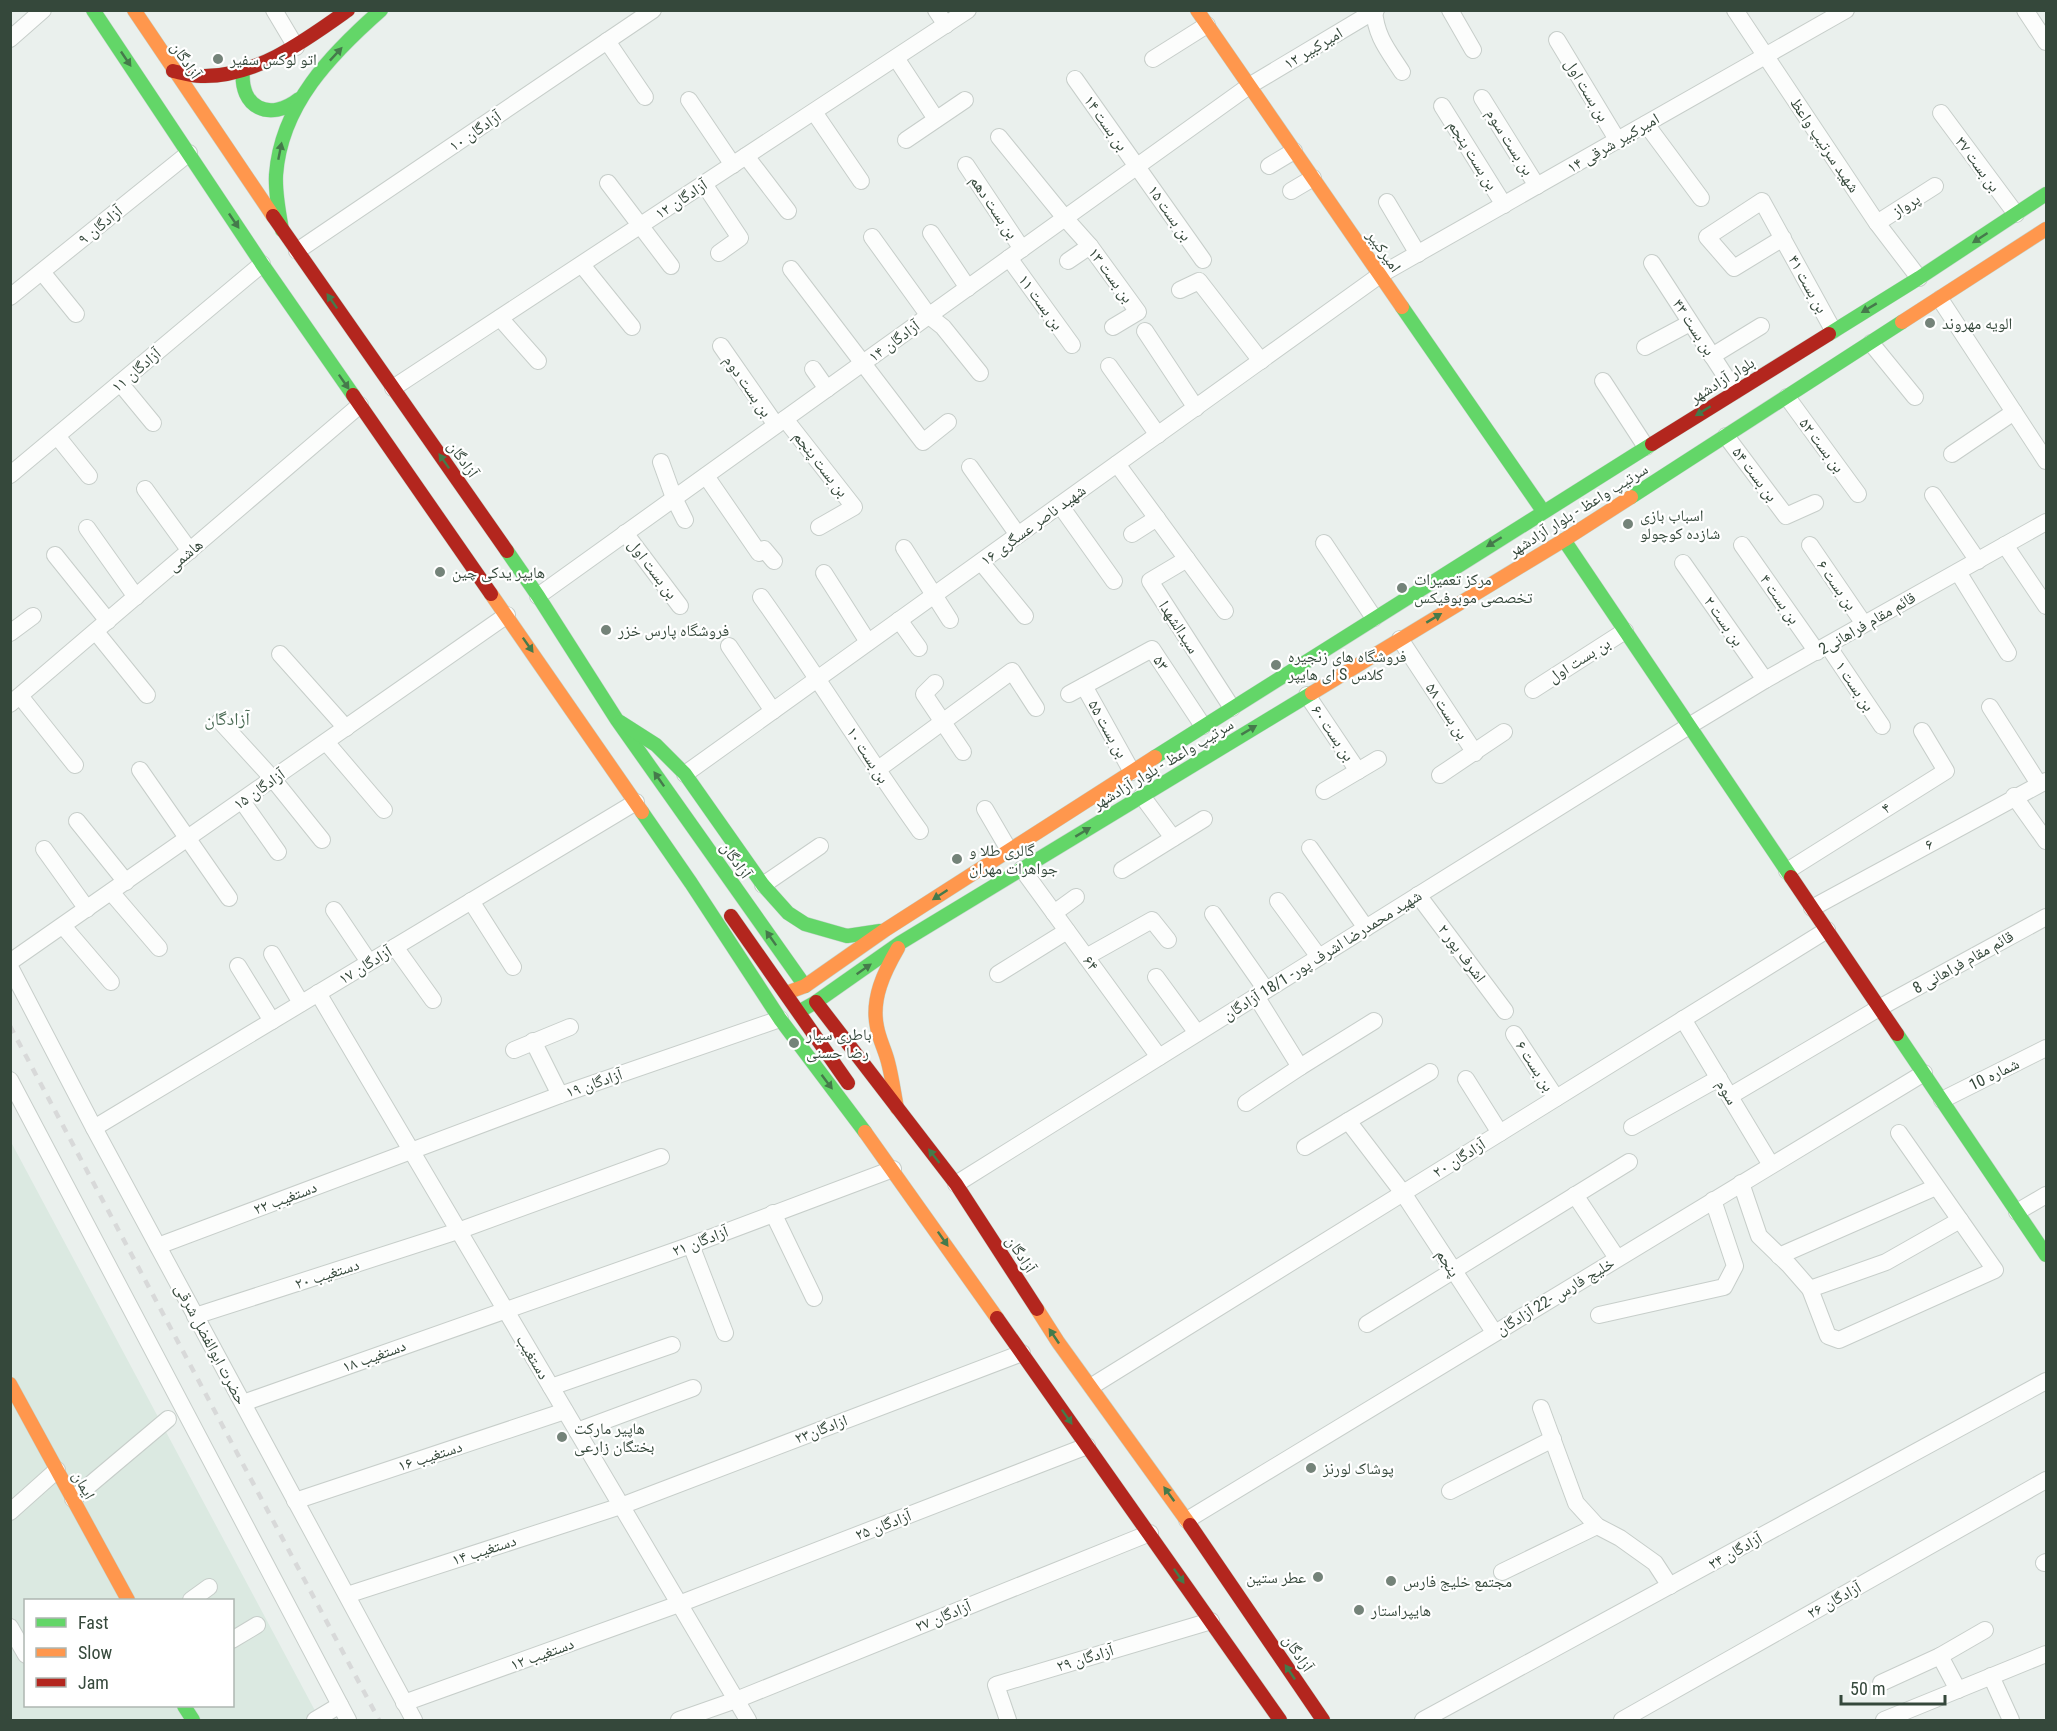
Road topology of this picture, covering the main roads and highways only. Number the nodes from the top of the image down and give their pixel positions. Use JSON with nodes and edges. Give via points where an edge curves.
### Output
{"nodes":[{"id":1,"x":93,"y":10,"type":"edge"},
{"id":2,"x":134,"y":10,"type":"edge"},
{"id":3,"x":348,"y":10,"type":"edge"},
{"id":4,"x":381,"y":10,"type":"edge"},
{"id":5,"x":1197,"y":10,"type":"edge"},
{"id":6,"x":243,"y":70,"type":"junction"},
{"id":7,"x":173,"y":71,"type":"junction"},
{"id":8,"x":299,"y":99,"type":"junction"},
{"id":9,"x":2046,"y":194,"type":"edge"},
{"id":10,"x":2046,"y":229,"type":"edge"},
{"id":11,"x":282,"y":230,"type":"junction"},
{"id":12,"x":467,"y":493,"type":"junction"},
{"id":13,"x":1543,"y":511,"type":"junction"},
{"id":14,"x":446,"y":512,"type":"junction"},
{"id":15,"x":1564,"y":540,"type":"junction"},
{"id":16,"x":503,"y":546,"type":"junction"},
{"id":17,"x":469,"y":561,"type":"junction"},
{"id":18,"x":617,"y":720,"type":"junction"},
{"id":19,"x":691,"y":883,"type":"junction"},
{"id":20,"x":885,"y":930,"type":"junction"},
{"id":21,"x":900,"y":943,"type":"junction"},
{"id":22,"x":805,"y":986,"type":"junction"},
{"id":23,"x":787,"y":993,"type":"junction"},
{"id":24,"x":816,"y":1002,"type":"junction"},
{"id":25,"x":799,"y":1011,"type":"junction"},
{"id":26,"x":856,"y":1094,"type":"dead end"},
{"id":27,"x":898,"y":1110,"type":"junction"},
{"id":28,"x":868,"y":1112,"type":"dead end"},
{"id":29,"x":881,"y":1153,"type":"junction"},
{"id":30,"x":2046,"y":1255,"type":"edge"},
{"id":31,"x":10,"y":1384,"type":"edge"},
{"id":32,"x":127,"y":1599,"type":"edge"},
{"id":33,"x":185,"y":1707,"type":"edge"},
{"id":34,"x":193,"y":1720,"type":"edge"},
{"id":35,"x":1280,"y":1720,"type":"edge"},
{"id":36,"x":1323,"y":1720,"type":"edge"}],
"edges":[{"from":1,"to":14,"type":"main road","one_way":true,"via":[[360,405]]},
{"from":2,"to":7,"type":"main road","name":"آزادگان"},
{"from":3,"to":6,"type":"main road","via":[[296,47]]},
{"from":8,"to":4,"type":"main road","one_way":true,"via":[[314,78]]},
{"from":5,"to":13,"type":"main road","name":"امیرکبیر"},
{"from":6,"to":7,"type":"main road","via":[[204,76]]},
{"from":6,"to":8,"type":"main road","via":[[241,86],[248,99],[260,108],[287,108]]},
{"from":7,"to":11,"type":"main road","name":"آزادگان"},
{"from":11,"to":8,"type":"main road","one_way":true,"via":[[276,176],[280,145]]},
{"from":9,"to":13,"type":"main road","name":"بلوار آزادشهر","one_way":true,"via":[[1919,278]]},
{"from":10,"to":15,"type":"main road","name":"سرتیپ واعظ - بلوار آزادشهر"},
{"from":12,"to":11,"type":"main road","name":"آزادگان","one_way":true},
{"from":12,"to":14,"type":"main road","via":[[464,506]]},
{"from":12,"to":16,"type":"main road","name":"آزادگان"},
{"from":13,"to":20,"type":"main road","name":"سرتیپ واعظ - بلوار آزادشهر","one_way":true},
{"from":14,"to":17,"type":"main road"},
{"from":21,"to":15,"type":"main road","name":"سرتیپ واعظ - بلوار آزادشهر","one_way":true},
{"from":15,"to":30,"type":"main road"},
{"from":16,"to":17,"type":"main road","via":[[494,542],[479,545]]},
{"from":16,"to":18,"type":"main road","name":"آزادگان"},
{"from":17,"to":19,"type":"main road","one_way":true},
{"from":18,"to":20,"type":"main road","via":[[656,745],[685,774],[763,885],[788,913],[805,924],[847,936]]},
{"from":22,"to":18,"type":"main road","name":"آزادگان","one_way":true},
{"from":19,"to":23,"type":"main road","via":[[721,901]]},
{"from":19,"to":29,"type":"main road","one_way":true,"via":[[780,1019]]},
{"from":20,"to":22,"type":"main road","name":"سرتیپ واعظ - بلوار آزادشهر"},
{"from":24,"to":21,"type":"main road","name":"سرتیپ واعظ - بلوار آزادشهر","one_way":true},
{"from":21,"to":27,"type":"main road","via":[[887,965],[875,1014]]},
{"from":22,"to":23,"type":"main road","name":"سرتیپ واعظ - بلوار آزادشهر"},
{"from":22,"to":24,"type":"main road","name":"آزادگان"},
{"from":23,"to":25,"type":"main road"},
{"from":24,"to":25,"type":"main road","name":"سرتیپ واعظ - بلوار آزادشهر"},
{"from":24,"to":27,"type":"main road","name":"آزادگان"},
{"from":25,"to":26,"type":"main road"},
{"from":36,"to":27,"type":"main road","name":"آزادگان","one_way":true,"via":[[1187,1520],[1058,1342],[956,1184]]},
{"from":28,"to":29,"type":"main road"},
{"from":29,"to":35,"type":"main road","one_way":true},
{"from":31,"to":32,"type":"main road","name":"ایمان"},
{"from":33,"to":34,"type":"main road"}]}
